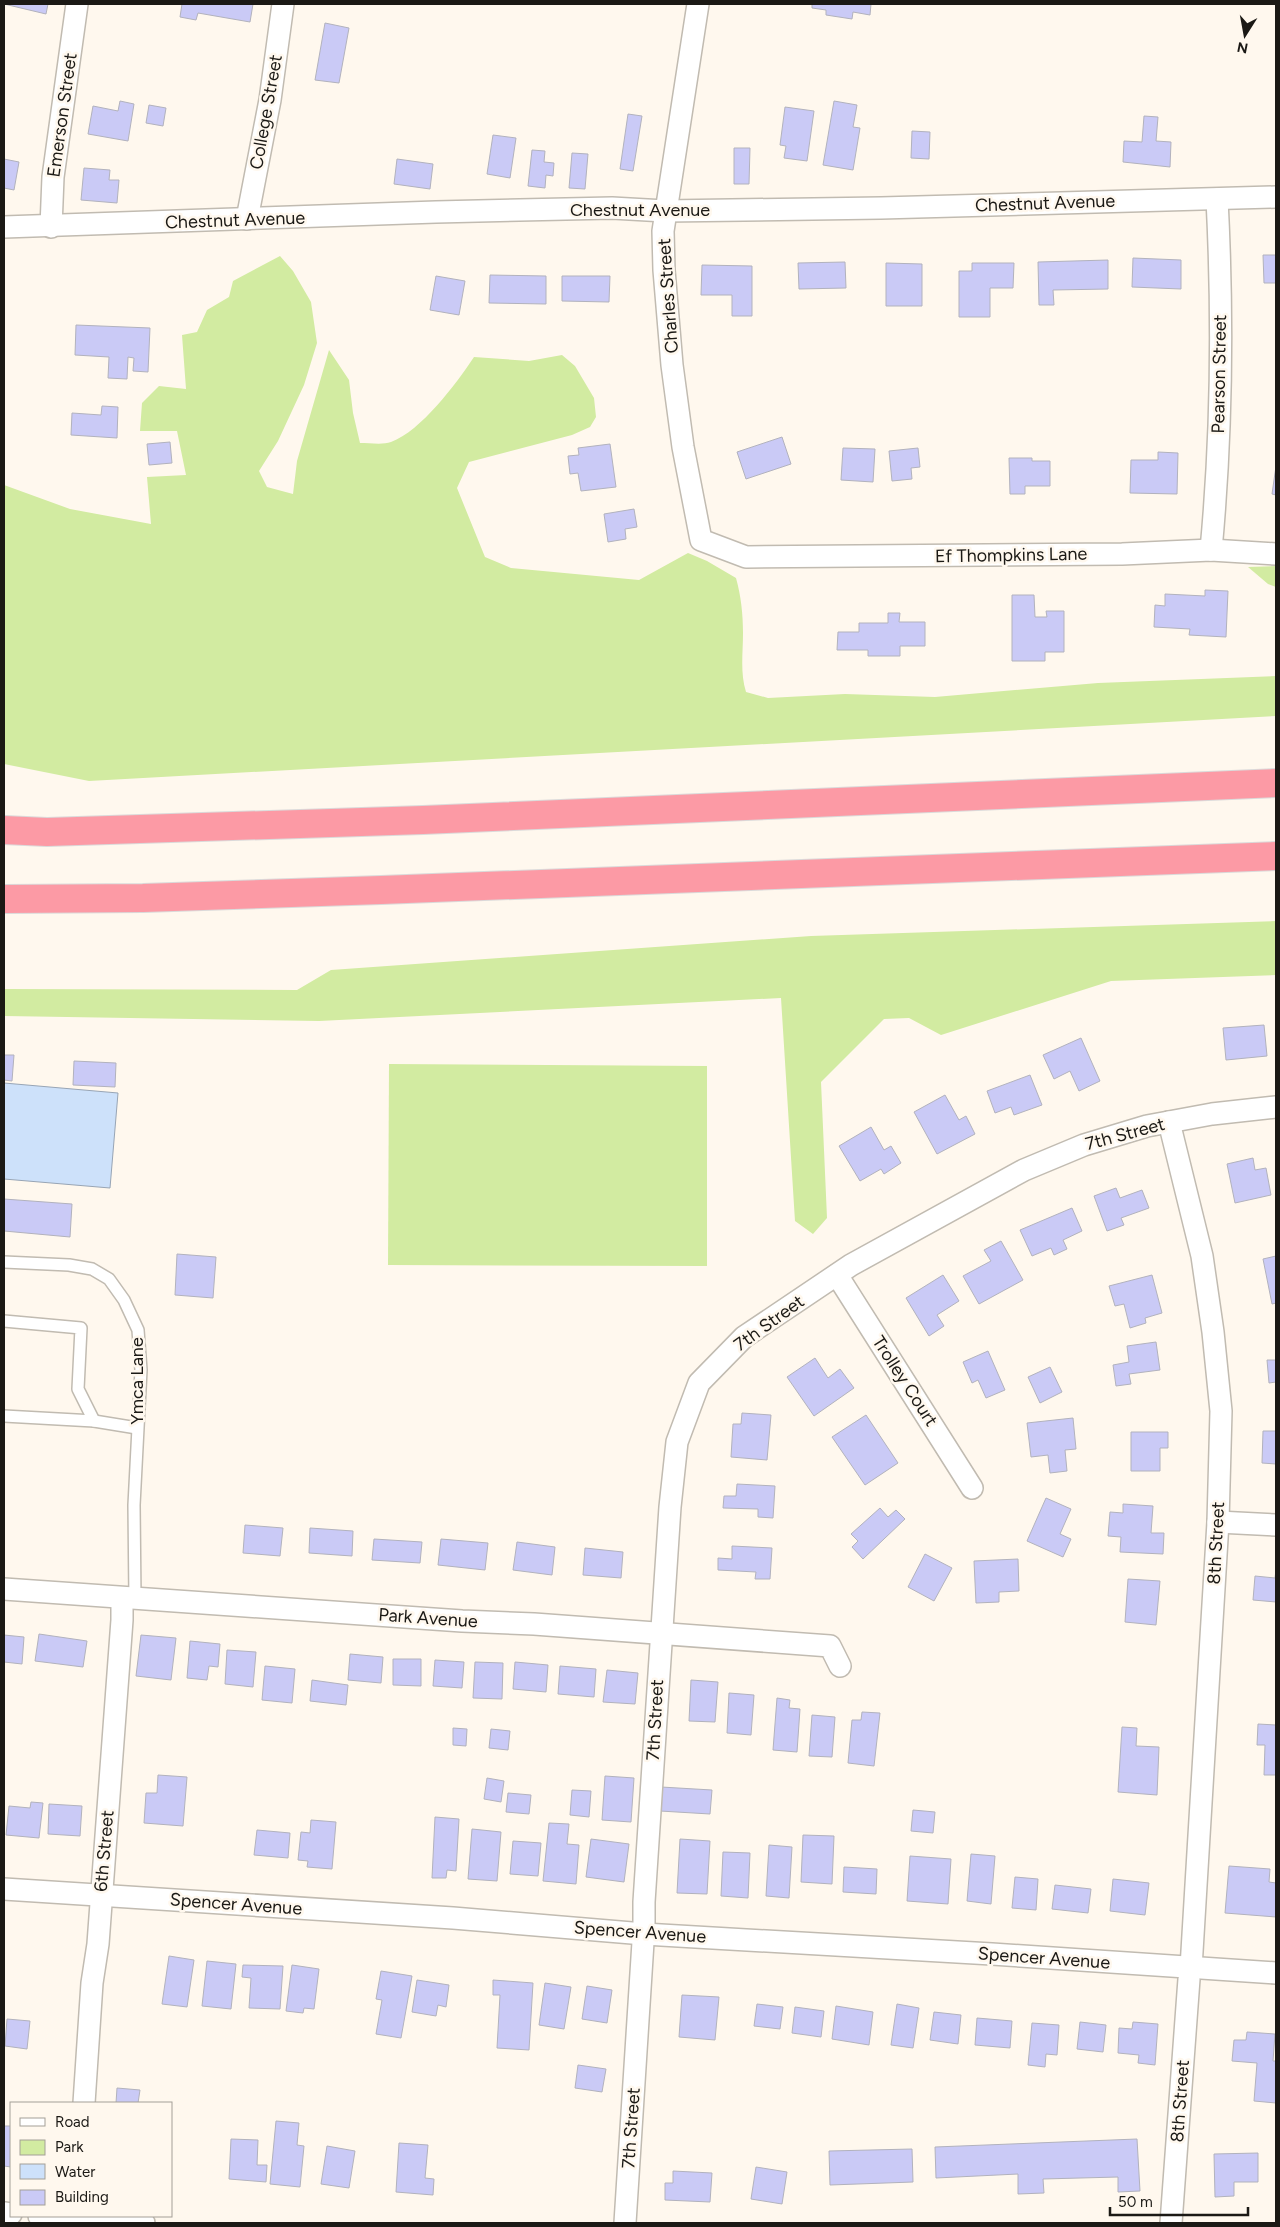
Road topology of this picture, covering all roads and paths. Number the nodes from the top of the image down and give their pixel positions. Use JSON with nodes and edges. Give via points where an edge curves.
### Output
{"nodes":[{"id":1,"x":77,"y":4,"type":"edge"},
{"id":2,"x":284,"y":4,"type":"edge"},
{"id":3,"x":698,"y":4,"type":"edge"},
{"id":4,"x":1276,"y":197,"type":"edge"},
{"id":5,"x":1217,"y":199,"type":"junction"},
{"id":6,"x":665,"y":211,"type":"junction"},
{"id":7,"x":247,"y":219,"type":"junction"},
{"id":8,"x":4,"y":227,"type":"edge"},
{"id":9,"x":51,"y":227,"type":"junction"},
{"id":10,"x":1211,"y":550,"type":"junction"},
{"id":11,"x":1276,"y":554,"type":"edge"},
{"id":12,"x":746,"y":557,"type":"joint"},
{"id":13,"x":1276,"y":783,"type":"edge"},
{"id":14,"x":4,"y":819,"type":"edge"},
{"id":15,"x":4,"y":830,"type":"edge"},
{"id":16,"x":100,"y":830,"type":"junction"},
{"id":17,"x":1276,"y":856,"type":"edge"},
{"id":18,"x":4,"y":899,"type":"edge"},
{"id":19,"x":1276,"y":1107,"type":"edge"},
{"id":20,"x":1169,"y":1122,"type":"junction"},
{"id":21,"x":4,"y":1262,"type":"edge"},
{"id":22,"x":837,"y":1275,"type":"junction"},
{"id":23,"x":4,"y":1321,"type":"edge"},
{"id":24,"x":4,"y":1416,"type":"edge"},
{"id":25,"x":94,"y":1421,"type":"junction"},
{"id":26,"x":137,"y":1428,"type":"junction"},
{"id":27,"x":972,"y":1488,"type":"dead end"},
{"id":28,"x":1218,"y":1522,"type":"junction"},
{"id":29,"x":1276,"y":1525,"type":"edge"},
{"id":30,"x":4,"y":1589,"type":"edge"},
{"id":31,"x":128,"y":1598,"type":"junction"},
{"id":32,"x":660,"y":1633,"type":"junction"},
{"id":33,"x":840,"y":1666,"type":"dead end"},
{"id":34,"x":4,"y":1889,"type":"edge"},
{"id":35,"x":4,"y":1900,"type":"edge"},
{"id":36,"x":100,"y":1901,"type":"junction"},
{"id":37,"x":643,"y":1938,"type":"junction"},
{"id":38,"x":1276,"y":1973,"type":"edge"},
{"id":39,"x":1190,"y":1974,"type":"junction"},
{"id":40,"x":1276,"y":1985,"type":"edge"},
{"id":41,"x":84,"y":2102,"type":"edge"},
{"id":42,"x":79,"y":2217,"type":"edge"},
{"id":43,"x":144,"y":2223,"type":"edge"},
{"id":44,"x":625,"y":2223,"type":"edge"},
{"id":45,"x":1171,"y":2223,"type":"edge"}],
"edges":[{"from":1,"to":9,"type":"street","name":"Emerson Street","via":[[52,177]]},
{"from":2,"to":7,"type":"street","name":"College Street"},
{"from":3,"to":6,"type":"street","name":"Charles Street"},
{"from":4,"to":5,"type":"street","name":"Chestnut Avenue"},
{"from":5,"to":6,"type":"street","name":"Chestnut Avenue"},
{"from":5,"to":10,"type":"street","name":"Pearson Street","via":[[1220,415]]},
{"from":6,"to":7,"type":"street","name":"Chestnut Avenue","via":[[612,208]]},
{"from":6,"to":12,"type":"street","name":"Charles Street","via":[[664,270],[672,365],[683,448],[701,540]]},
{"from":7,"to":9,"type":"street","name":"Chestnut Avenue"},
{"from":8,"to":9,"type":"street","name":"Chestnut Avenue"},
{"from":10,"to":11,"type":"street","name":"Ef Thompkins Lane"},
{"from":10,"to":12,"type":"street","name":"Ef Thompkins Lane","via":[[1122,554]]},
{"from":13,"to":16,"type":"highway","via":[[423,820]]},
{"from":14,"to":16,"type":"highway"},
{"from":15,"to":16,"type":"highway"},
{"from":17,"to":18,"type":"highway","via":[[352,892]]},
{"from":19,"to":20,"type":"street","name":"7th Street"},
{"from":20,"to":22,"type":"street","name":"7th Street","via":[[1084,1145],[1024,1170]]},
{"from":20,"to":28,"type":"street","name":"8th Street","via":[[1202,1256],[1213,1332],[1220,1411]]},
{"from":21,"to":26,"type":"lane","name":"Ymca Lane","via":[[68,1265],[92,1270],[109,1279],[124,1300],[138,1330],[141,1370]]},
{"from":22,"to":27,"type":"street","name":"Trolley Court"},
{"from":22,"to":32,"type":"street","name":"7th Street","via":[[744,1337],[699,1383],[677,1442]]},
{"from":23,"to":25,"type":"lane","via":[[81,1328],[78,1389]]},
{"from":24,"to":25,"type":"lane"},
{"from":25,"to":26,"type":"lane"},
{"from":26,"to":31,"type":"lane","name":"Ymca Lane"},
{"from":28,"to":29,"type":"street"},
{"from":28,"to":39,"type":"street","name":"8th Street"},
{"from":30,"to":31,"type":"street","name":"Park Avenue"},
{"from":31,"to":32,"type":"street","name":"Park Avenue"},
{"from":31,"to":36,"type":"street","name":"6th Street","via":[[122,1620]]},
{"from":32,"to":33,"type":"street","name":"Park Avenue","via":[[830,1646]]},
{"from":32,"to":37,"type":"street","name":"7th Street"},
{"from":34,"to":36,"type":"street","name":"Spencer Avenue"},
{"from":35,"to":36,"type":"street","name":"Spencer Avenue"},
{"from":36,"to":37,"type":"street","name":"Spencer Avenue"},
{"from":36,"to":41,"type":"street","name":"6th Street"},
{"from":37,"to":39,"type":"street","name":"Spencer Avenue"},
{"from":37,"to":44,"type":"street","name":"7th Street"},
{"from":38,"to":39,"type":"street","name":"Spencer Avenue"},
{"from":39,"to":40,"type":"street","name":"Spencer Avenue"},
{"from":39,"to":45,"type":"street","name":"8th Street"},
{"from":42,"to":43,"type":"street"}]}
